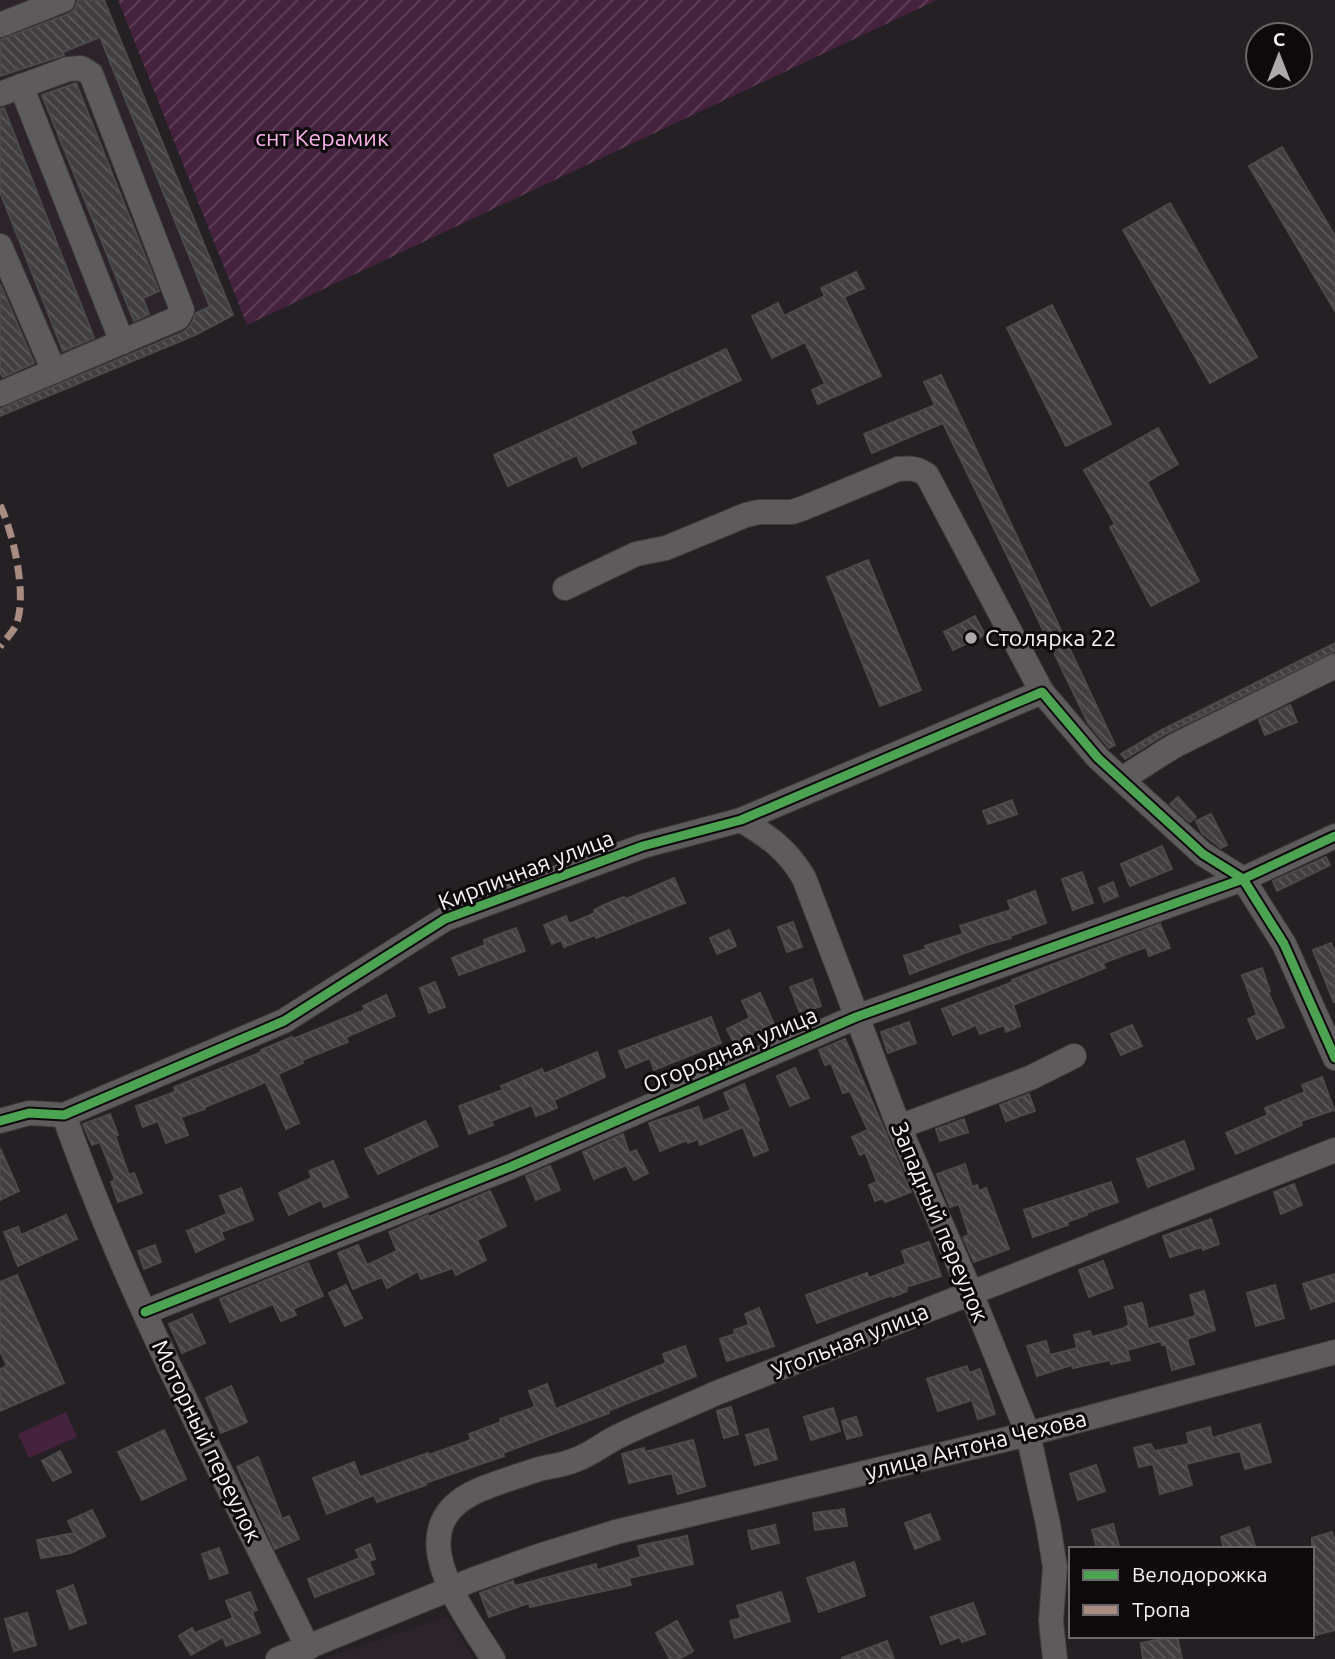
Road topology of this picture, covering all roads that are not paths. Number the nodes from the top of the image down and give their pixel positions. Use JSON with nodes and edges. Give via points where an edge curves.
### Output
{"nodes":[{"id":1,"x":63,"y":0,"type":"edge"},
{"id":2,"x":5,"y":15,"type":"edge"},
{"id":3,"x":10,"y":90,"type":"edge"},
{"id":4,"x":0,"y":246,"type":"edge"},
{"id":5,"x":122,"y":342,"type":"junction"},
{"id":6,"x":54,"y":371,"type":"junction"},
{"id":7,"x":0,"y":394,"type":"edge"},
{"id":8,"x":565,"y":588,"type":"dead end"},
{"id":9,"x":1335,"y":666,"type":"edge"},
{"id":10,"x":1042,"y":692,"type":"junction"},
{"id":11,"x":1122,"y":779,"type":"junction"},
{"id":12,"x":741,"y":820,"type":"junction"},
{"id":13,"x":1335,"y":836,"type":"edge"},
{"id":14,"x":1243,"y":879,"type":"junction"},
{"id":15,"x":856,"y":1017,"type":"junction"},
{"id":16,"x":1074,"y":1056,"type":"dead end"},
{"id":17,"x":1335,"y":1058,"type":"edge"},
{"id":18,"x":64,"y":1115,"type":"junction"},
{"id":19,"x":0,"y":1121,"type":"edge"},
{"id":20,"x":900,"y":1127,"type":"junction"},
{"id":21,"x":1335,"y":1150,"type":"edge"},
{"id":22,"x":971,"y":1293,"type":"junction"},
{"id":23,"x":145,"y":1312,"type":"junction"},
{"id":24,"x":1335,"y":1352,"type":"edge"},
{"id":25,"x":1028,"y":1434,"type":"junction"},
{"id":26,"x":450,"y":1589,"type":"junction"},
{"id":27,"x":308,"y":1648,"type":"junction"},
{"id":28,"x":278,"y":1659,"type":"edge"},
{"id":29,"x":493,"y":1659,"type":"edge"},
{"id":30,"x":1055,"y":1659,"type":"edge"}],
"edges":[{"from":1,"to":2,"type":"street"},
{"from":3,"to":5,"type":"street"},
{"from":3,"to":5,"type":"street","via":[[75,68],[91,74],[99,90],[182,310],[178,318]]},
{"from":4,"to":6,"type":"street"},
{"from":5,"to":6,"type":"street"},
{"from":6,"to":7,"type":"street"},
{"from":8,"to":10,"type":"street","via":[[636,554],[666,548],[737,518],[759,512],[792,512],[898,469],[915,468],[927,475]]},
{"from":9,"to":11,"type":"street","via":[[1174,746]]},
{"from":10,"to":11,"type":"street","via":[[1086,747]]},
{"from":10,"to":12,"type":"street","name":"Кирпичная улица"},
{"from":11,"to":14,"type":"street","via":[[1203,854]]},
{"from":12,"to":15,"type":"street","name":"Западный переулок","via":[[770,837],[796,863]]},
{"from":12,"to":18,"type":"street","name":"Кирпичная улица","via":[[643,846],[445,919],[284,1021]]},
{"from":13,"to":14,"type":"street","name":"Огородная улица"},
{"from":14,"to":15,"type":"street","name":"Огородная улица"},
{"from":14,"to":17,"type":"street","via":[[1284,944]]},
{"from":15,"to":20,"type":"street","name":"Западный переулок"},
{"from":15,"to":23,"type":"street","name":"Огородная улица","via":[[510,1167]]},
{"from":16,"to":20,"type":"street","via":[[1030,1078]]},
{"from":18,"to":19,"type":"street","name":"Кирпичная улица","via":[[29,1113]]},
{"from":18,"to":23,"type":"street","name":"Моторный переулок","via":[[88,1184]]},
{"from":20,"to":22,"type":"street","name":"Западный переулок"},
{"from":21,"to":22,"type":"street","name":"Угольная улица"},
{"from":22,"to":25,"type":"street","name":"Западный переулок"},
{"from":22,"to":26,"type":"street","name":"Угольная улица","via":[[714,1394],[575,1461],[540,1469],[459,1500],[447,1512],[439,1537],[440,1564]]},
{"from":23,"to":27,"type":"street","name":"Моторный переулок"},
{"from":24,"to":25,"type":"street","name":"улица Антона Чехова"},
{"from":25,"to":26,"type":"street","name":"улица Антона Чехова","via":[[616,1532]]},
{"from":25,"to":30,"type":"street","name":"Западный переулок","via":[[1055,1567],[1051,1620]]},
{"from":26,"to":27,"type":"street"},
{"from":26,"to":29,"type":"street","name":"Угольная улица"},
{"from":27,"to":28,"type":"street"}]}
